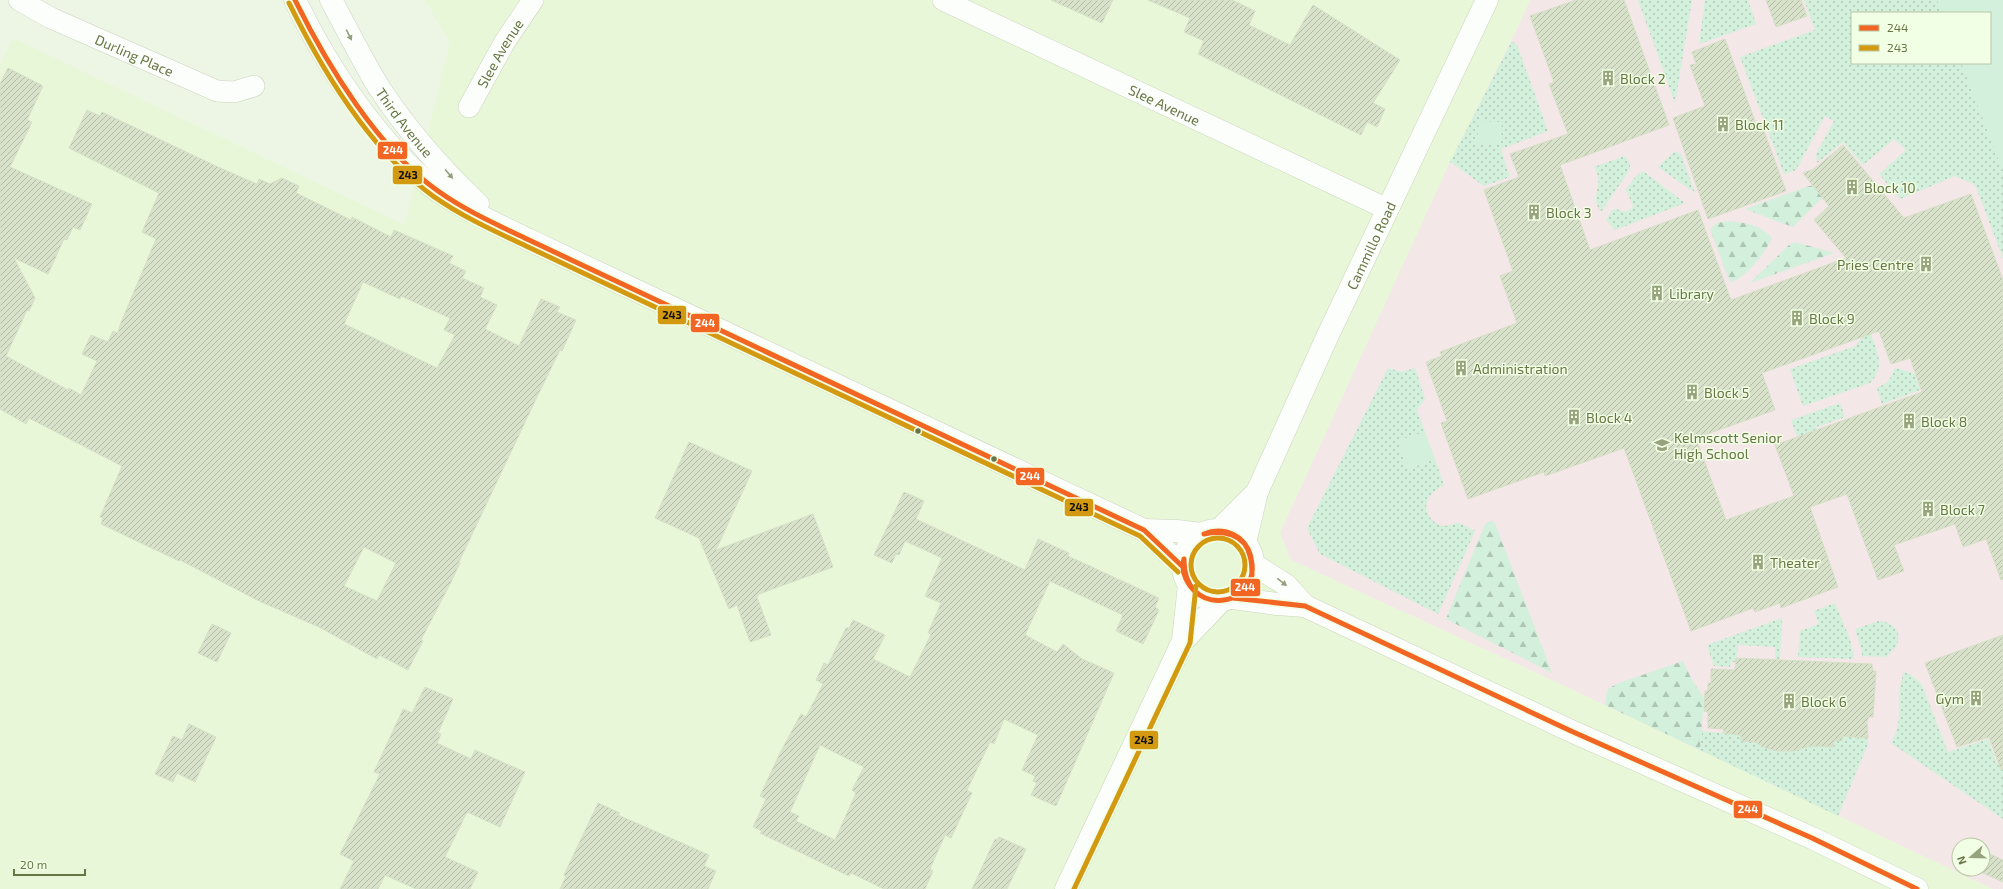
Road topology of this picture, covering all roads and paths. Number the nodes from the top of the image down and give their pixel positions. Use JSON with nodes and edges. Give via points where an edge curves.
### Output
{"nodes":[{"id":1,"x":19,"y":0,"type":"edge"},
{"id":2,"x":295,"y":0,"type":"edge"},
{"id":3,"x":332,"y":0,"type":"edge"},
{"id":4,"x":533,"y":0,"type":"edge"},
{"id":5,"x":943,"y":0,"type":"edge"},
{"id":6,"x":1487,"y":0,"type":"edge"},
{"id":7,"x":254,"y":86,"type":"dead end"},
{"id":8,"x":469,"y":107,"type":"dead end"},
{"id":9,"x":1387,"y":208,"type":"junction"},
{"id":10,"x":502,"y":228,"type":"junction"},
{"id":11,"x":1257,"y":492,"type":"junction"},
{"id":12,"x":1144,"y":530,"type":"junction"},
{"id":13,"x":1210,"y":532,"type":"junction"},
{"id":14,"x":1245,"y":543,"type":"junction"},
{"id":15,"x":1253,"y":564,"type":"junction"},
{"id":16,"x":1186,"y":576,"type":"junction"},
{"id":17,"x":1227,"y":599,"type":"junction"},
{"id":18,"x":1306,"y":606,"type":"junction"},
{"id":19,"x":1183,"y":641,"type":"junction"},
{"id":20,"x":1066,"y":889,"type":"edge"},
{"id":21,"x":1917,"y":889,"type":"edge"}],
"edges":[{"from":1,"to":7,"type":"street","name":"Durling Place","via":[[51,18],[217,91],[234,92]]},
{"from":2,"to":10,"type":"main road","name":"Third Avenue","via":[[348,94],[408,166],[438,190]]},
{"from":3,"to":10,"type":"main road","name":"Third Avenue","one_way":true,"via":[[374,79],[406,124],[454,181]]},
{"from":4,"to":8,"type":"street","name":"Slee Avenue","via":[[504,43]]},
{"from":5,"to":9,"type":"street","name":"Slee Avenue"},
{"from":6,"to":9,"type":"main road","name":"Cammillo Road"},
{"from":9,"to":11,"type":"main road","name":"Cammillo Road"},
{"from":10,"to":12,"type":"main road","name":"Third Avenue"},
{"from":11,"to":13,"type":"main road","name":"Cammillo Road"},
{"from":11,"to":14,"type":"main road","name":"Cammillo Road"},
{"from":12,"to":13,"type":"main road","name":"Third Avenue"},
{"from":12,"to":16,"type":"main road","name":"Third Avenue"},
{"from":13,"to":14,"type":"main road","via":[[1237,536]]},
{"from":13,"to":16,"type":"main road","via":[[1187,548]]},
{"from":14,"to":15,"type":"main road","via":[[1251,553]]},
{"from":15,"to":17,"type":"main road","via":[[1252,574],[1244,591]]},
{"from":15,"to":18,"type":"main road","one_way":true,"via":[[1286,585]]},
{"from":16,"to":17,"type":"main road","via":[[1203,597]]},
{"from":16,"to":19,"type":"main road"},
{"from":17,"to":18,"type":"main road"},
{"from":17,"to":19,"type":"main road"},
{"from":18,"to":21,"type":"main road","via":[[1571,731],[1812,838]]},
{"from":19,"to":20,"type":"main road"}]}
